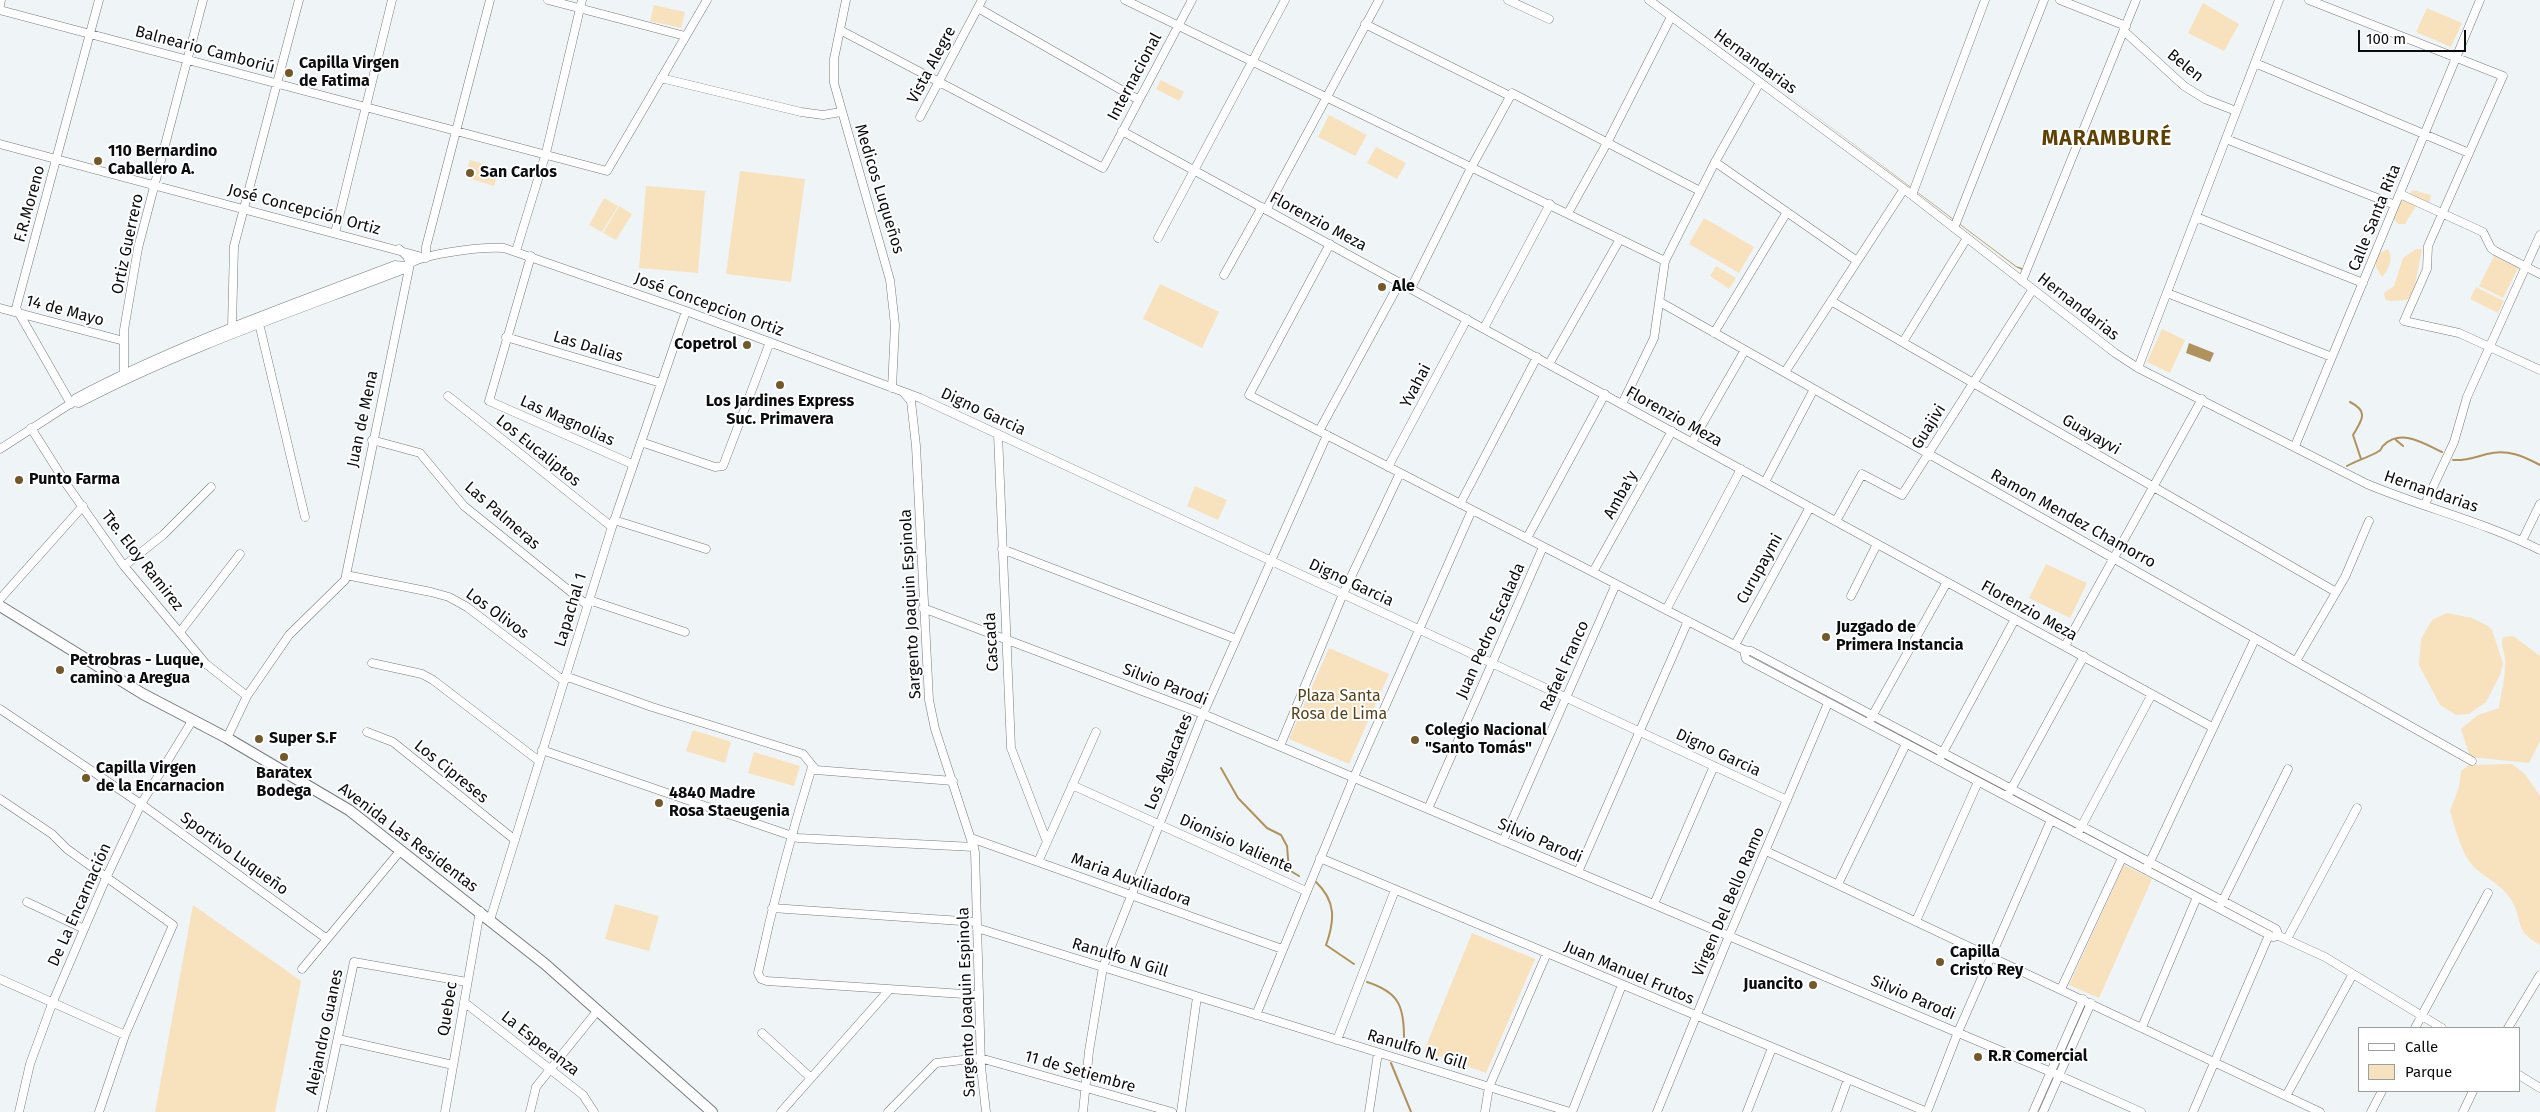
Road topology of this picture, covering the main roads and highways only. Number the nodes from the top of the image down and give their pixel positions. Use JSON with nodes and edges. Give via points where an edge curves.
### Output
{"nodes":[{"id":1,"x":0,"y":606,"type":"edge"},
{"id":2,"x":712,"y":1112,"type":"edge"}],
"edges":[{"from":1,"to":2,"type":"main road","name":"Avenida Las Residentas","via":[[143,694],[349,810],[480,911]]}]}
